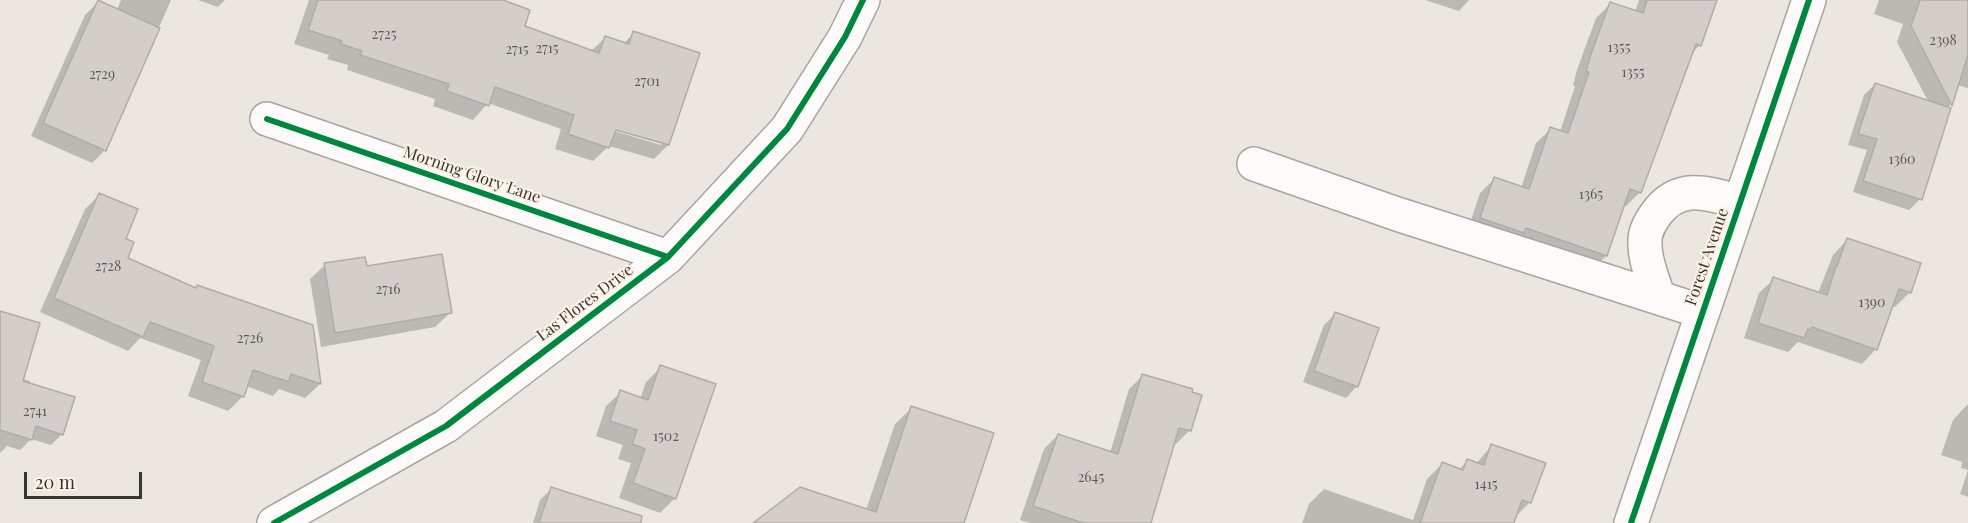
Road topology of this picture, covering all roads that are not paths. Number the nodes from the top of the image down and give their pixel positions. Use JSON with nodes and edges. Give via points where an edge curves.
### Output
{"nodes":[{"id":1,"x":863,"y":0,"type":"edge"},
{"id":2,"x":1809,"y":0,"type":"edge"},
{"id":3,"x":267,"y":119,"type":"dead end"},
{"id":4,"x":1254,"y":164,"type":"dead end"},
{"id":5,"x":1740,"y":202,"type":"junction"},
{"id":6,"x":668,"y":257,"type":"junction"},
{"id":7,"x":1659,"y":298,"type":"junction"},
{"id":8,"x":1703,"y":312,"type":"junction"},
{"id":9,"x":274,"y":523,"type":"edge"},
{"id":10,"x":1631,"y":523,"type":"edge"}],
"edges":[{"from":1,"to":6,"type":"street","name":"Las Flores Drive","via":[[845,37],[787,129]]},
{"from":2,"to":5,"type":"street","name":"Forest Avenue"},
{"from":3,"to":6,"type":"street","name":"Morning Glory Lane"},
{"from":4,"to":7,"type":"street"},
{"from":5,"to":7,"type":"street","via":[[1692,193],[1664,203],[1645,237]]},
{"from":5,"to":8,"type":"street","name":"Forest Avenue"},
{"from":6,"to":9,"type":"street","name":"Las Flores Drive","via":[[446,426]]},
{"from":7,"to":8,"type":"street"},
{"from":8,"to":10,"type":"street","name":"Forest Avenue"}]}
